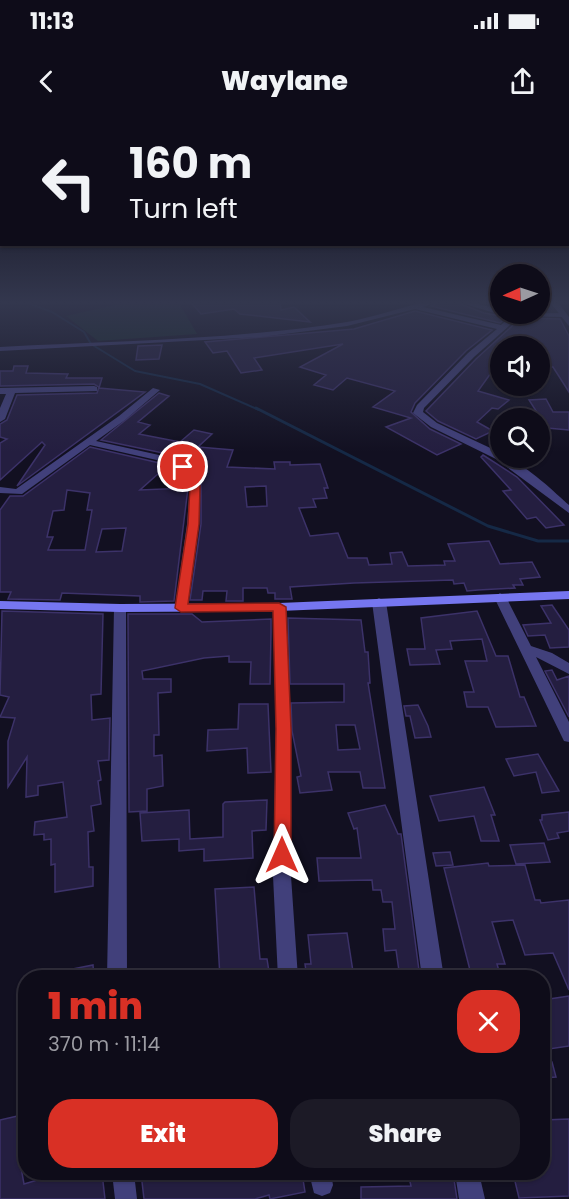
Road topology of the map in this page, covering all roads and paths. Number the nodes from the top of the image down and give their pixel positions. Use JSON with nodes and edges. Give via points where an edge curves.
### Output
{"nodes":[{"id":1,"x":475,"y":351,"type":"edge"},
{"id":2,"x":94,"y":389,"type":"dead end"},
{"id":3,"x":12,"y":390,"type":"junction"},
{"id":4,"x":156,"y":390,"type":"dead end"},
{"id":5,"x":0,"y":391,"type":"edge"},
{"id":6,"x":0,"y":419,"type":"edge"},
{"id":7,"x":88,"y":442,"type":"junction"},
{"id":8,"x":490,"y":452,"type":"edge"},
{"id":9,"x":518,"y":468,"type":"edge"},
{"id":10,"x":2,"y":494,"type":"edge"},
{"id":11,"x":569,"y":510,"type":"edge"},
{"id":12,"x":569,"y":596,"type":"edge"},
{"id":13,"x":500,"y":597,"type":"junction"},
{"id":14,"x":379,"y":602,"type":"junction"},
{"id":15,"x":0,"y":605,"type":"edge"},
{"id":16,"x":279,"y":607,"type":"junction"},
{"id":17,"x":120,"y":608,"type":"junction"},
{"id":18,"x":181,"y":608,"type":"junction"},
{"id":19,"x":525,"y":650,"type":"junction"},
{"id":20,"x":569,"y":669,"type":"edge"},
{"id":21,"x":569,"y":736,"type":"edge"},
{"id":22,"x":117,"y":970,"type":"edge"},
{"id":23,"x":288,"y":970,"type":"edge"},
{"id":24,"x":432,"y":970,"type":"edge"},
{"id":25,"x":124,"y":1180,"type":"edge"},
{"id":26,"x":468,"y":1180,"type":"edge"},
{"id":27,"x":126,"y":1199,"type":"edge"},
{"id":28,"x":472,"y":1199,"type":"edge"}],
"edges":[{"from":1,"to":8,"type":"street","via":[[418,413]]},
{"from":2,"to":3,"type":"street"},
{"from":3,"to":5,"type":"street"},
{"from":3,"to":6,"type":"street"},
{"from":4,"to":7,"type":"street"},
{"from":7,"to":10,"type":"street","via":[[18,492]]},
{"from":7,"to":18,"type":"street","via":[[173,461],[189,474],[195,486],[193,524]]},
{"from":9,"to":11,"type":"street"},
{"from":12,"to":13,"type":"main road"},
{"from":13,"to":14,"type":"main road"},
{"from":13,"to":19,"type":"street"},
{"from":14,"to":16,"type":"main road"},
{"from":14,"to":24,"type":"street"},
{"from":15,"to":17,"type":"main road"},
{"from":16,"to":18,"type":"main road"},
{"from":16,"to":23,"type":"street","via":[[282,876]]},
{"from":17,"to":18,"type":"main road"},
{"from":17,"to":22,"type":"street"},
{"from":19,"to":20,"type":"street","via":[[547,656]]},
{"from":19,"to":21,"type":"street"},
{"from":25,"to":27,"type":"street"},
{"from":26,"to":28,"type":"street"}]}
